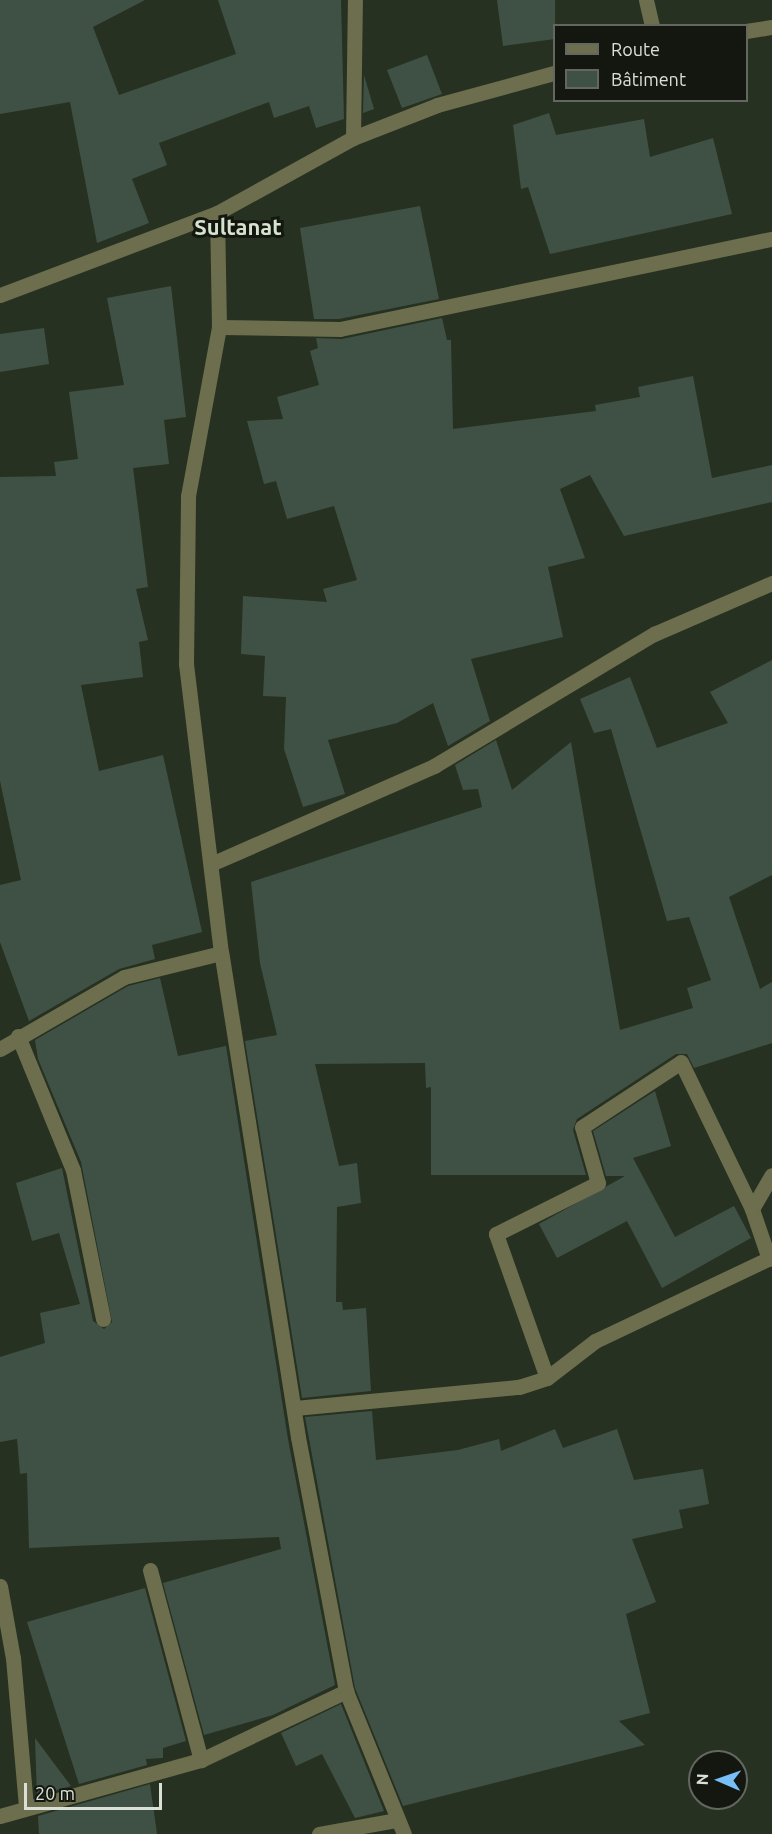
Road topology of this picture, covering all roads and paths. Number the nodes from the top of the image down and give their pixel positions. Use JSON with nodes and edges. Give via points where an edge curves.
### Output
{"nodes":[{"id":1,"x":355,"y":0,"type":"edge"},
{"id":2,"x":646,"y":0,"type":"edge"},
{"id":3,"x":652,"y":24,"type":"edge"},
{"id":4,"x":772,"y":27,"type":"edge"},
{"id":5,"x":748,"y":31,"type":"edge"},
{"id":6,"x":553,"y":74,"type":"edge"},
{"id":7,"x":353,"y":138,"type":"junction"},
{"id":8,"x":217,"y":213,"type":"junction"},
{"id":9,"x":772,"y":238,"type":"edge"},
{"id":10,"x":0,"y":295,"type":"edge"},
{"id":11,"x":219,"y":327,"type":"junction"},
{"id":12,"x":772,"y":583,"type":"edge"},
{"id":13,"x":211,"y":864,"type":"junction"},
{"id":14,"x":221,"y":953,"type":"junction"},
{"id":15,"x":18,"y":1036,"type":"junction"},
{"id":16,"x":0,"y":1049,"type":"edge"},
{"id":17,"x":772,"y":1175,"type":"edge"},
{"id":18,"x":752,"y":1209,"type":"junction"},
{"id":19,"x":770,"y":1258,"type":"edge"},
{"id":20,"x":104,"y":1318,"type":"dead end"},
{"id":21,"x":548,"y":1378,"type":"junction"},
{"id":22,"x":295,"y":1408,"type":"junction"},
{"id":23,"x":150,"y":1570,"type":"dead end"},
{"id":24,"x":0,"y":1586,"type":"edge"},
{"id":25,"x":346,"y":1691,"type":"junction"},
{"id":26,"x":201,"y":1760,"type":"junction"},
{"id":27,"x":26,"y":1806,"type":"junction"},
{"id":28,"x":0,"y":1816,"type":"edge"},
{"id":29,"x":400,"y":1827,"type":"edge"},
{"id":30,"x":319,"y":1834,"type":"edge"}],
"edges":[{"from":1,"to":7,"type":"street"},
{"from":2,"to":3,"type":"street"},
{"from":4,"to":5,"type":"street"},
{"from":6,"to":7,"type":"street","via":[[437,105]]},
{"from":7,"to":8,"type":"street"},
{"from":8,"to":10,"type":"street"},
{"from":8,"to":11,"type":"street"},
{"from":9,"to":11,"type":"street","via":[[539,283],[340,329]]},
{"from":11,"to":13,"type":"street","via":[[188,496],[186,664]]},
{"from":12,"to":13,"type":"street","via":[[654,634],[434,766]]},
{"from":13,"to":14,"type":"street"},
{"from":14,"to":15,"type":"street","via":[[124,977]]},
{"from":14,"to":22,"type":"street"},
{"from":15,"to":16,"type":"street"},
{"from":15,"to":20,"type":"street","via":[[73,1170]]},
{"from":17,"to":18,"type":"street"},
{"from":18,"to":19,"type":"street"},
{"from":18,"to":21,"type":"street","via":[[681,1062],[582,1126],[598,1183],[496,1234]]},
{"from":19,"to":21,"type":"street","via":[[595,1341]]},
{"from":21,"to":22,"type":"street","via":[[519,1386]]},
{"from":22,"to":25,"type":"street"},
{"from":23,"to":26,"type":"street"},
{"from":24,"to":27,"type":"street","via":[[13,1658]]},
{"from":25,"to":26,"type":"street"},
{"from":25,"to":29,"type":"street"},
{"from":26,"to":27,"type":"street"},
{"from":27,"to":28,"type":"street"},
{"from":29,"to":30,"type":"street"}]}
